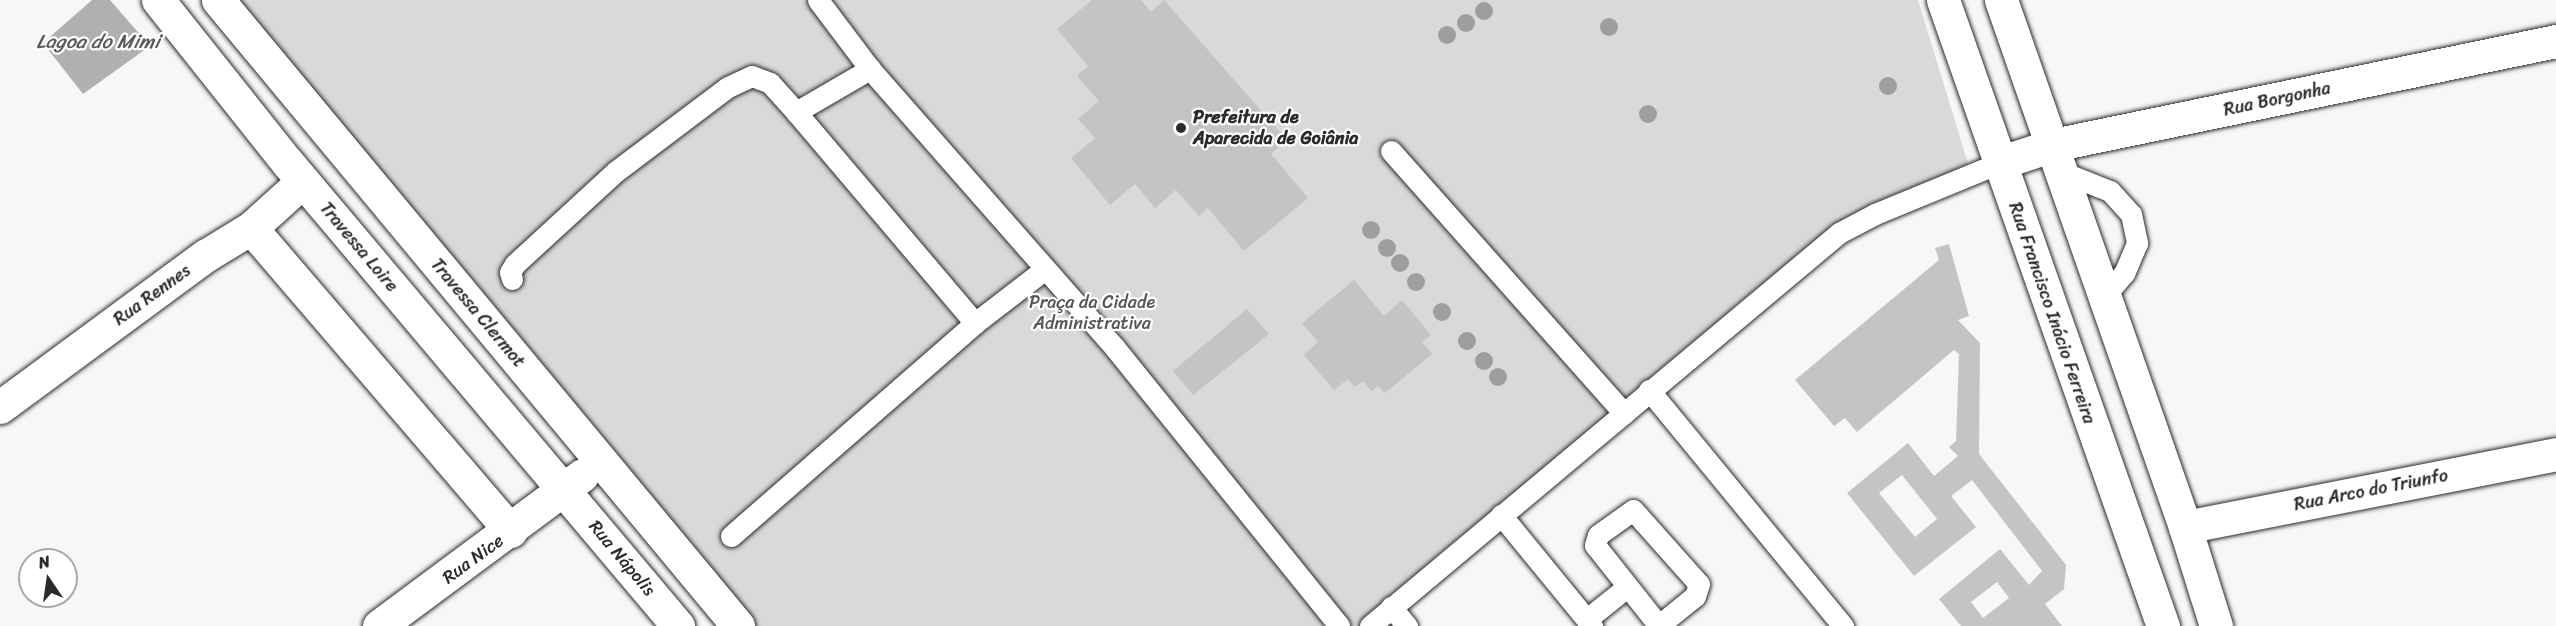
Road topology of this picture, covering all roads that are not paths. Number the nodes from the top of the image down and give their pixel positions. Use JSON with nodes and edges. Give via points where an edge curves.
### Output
{"nodes":[{"id":1,"x":158,"y":0,"type":"edge"},
{"id":2,"x":218,"y":0,"type":"edge"},
{"id":3,"x":818,"y":0,"type":"edge"},
{"id":4,"x":1943,"y":0,"type":"edge"},
{"id":5,"x":2001,"y":0,"type":"edge"},
{"id":6,"x":2556,"y":41,"type":"edge"},
{"id":7,"x":870,"y":69,"type":"junction"},
{"id":8,"x":796,"y":112,"type":"junction"},
{"id":9,"x":1391,"y":151,"type":"dead end"},
{"id":10,"x":2057,"y":158,"type":"junction"},
{"id":11,"x":1999,"y":163,"type":"junction"},
{"id":12,"x":303,"y":181,"type":"junction"},
{"id":13,"x":400,"y":220,"type":"junction"},
{"id":14,"x":251,"y":228,"type":"junction"},
{"id":15,"x":364,"y":253,"type":"junction"},
{"id":16,"x":1045,"y":269,"type":"junction"},
{"id":17,"x":512,"y":279,"type":"dead end"},
{"id":18,"x":2105,"y":296,"type":"junction"},
{"id":19,"x":975,"y":323,"type":"junction"},
{"id":20,"x":1648,"y":390,"type":"junction"},
{"id":21,"x":0,"y":407,"type":"edge"},
{"id":22,"x":1624,"y":413,"type":"junction"},
{"id":23,"x":2556,"y":454,"type":"edge"},
{"id":24,"x":599,"y":459,"type":"junction"},
{"id":25,"x":566,"y":491,"type":"junction"},
{"id":26,"x":1501,"y":515,"type":"junction"},
{"id":27,"x":2185,"y":527,"type":"junction"},
{"id":28,"x":511,"y":531,"type":"junction"},
{"id":29,"x":731,"y":536,"type":"dead end"},
{"id":30,"x":1627,"y":587,"type":"junction"},
{"id":31,"x":1391,"y":606,"type":"junction"},
{"id":32,"x":1590,"y":623,"type":"edge"},
{"id":33,"x":379,"y":626,"type":"edge"},
{"id":34,"x":678,"y":626,"type":"edge"},
{"id":35,"x":738,"y":626,"type":"edge"},
{"id":36,"x":1339,"y":626,"type":"edge"},
{"id":37,"x":1370,"y":626,"type":"edge"},
{"id":38,"x":1407,"y":626,"type":"edge"},
{"id":39,"x":1843,"y":626,"type":"edge"},
{"id":40,"x":2163,"y":626,"type":"edge"},
{"id":41,"x":2216,"y":626,"type":"edge"}],
"edges":[{"from":1,"to":12,"type":"street","name":"Travessa Loire"},
{"from":2,"to":13,"type":"street","name":"Travessa Clermot"},
{"from":3,"to":7,"type":"lane"},
{"from":4,"to":11,"type":"street","name":"Rua Francisco Inácio Ferreira"},
{"from":5,"to":10,"type":"street"},
{"from":6,"to":10,"type":"street","name":"Rua Borgonha"},
{"from":7,"to":8,"type":"lane"},
{"from":7,"to":16,"type":"lane"},
{"from":8,"to":17,"type":"lane","via":[[770,83],[752,76],[728,87],[615,172],[515,264],[510,272]]},
{"from":8,"to":19,"type":"lane"},
{"from":9,"to":22,"type":"lane"},
{"from":10,"to":11,"type":"street","name":"Rua Borgonha"},
{"from":10,"to":18,"type":"street"},
{"from":10,"to":18,"type":"lane","via":[[2110,191],[2131,214],[2137,243],[2124,273]]},
{"from":11,"to":20,"type":"lane","via":[[1839,233]]},
{"from":11,"to":40,"type":"street","name":"Rua Francisco Inácio Ferreira"},
{"from":12,"to":14,"type":"street","name":"Rua Rennes"},
{"from":12,"to":15,"type":"street","name":"Travessa Loire"},
{"from":13,"to":15,"type":"street"},
{"from":13,"to":24,"type":"street","name":"Travessa Clermot"},
{"from":14,"to":21,"type":"street","name":"Rua Rennes","via":[[205,256]]},
{"from":14,"to":28,"type":"street"},
{"from":15,"to":25,"type":"street","name":"Travessa Loire"},
{"from":16,"to":19,"type":"lane"},
{"from":16,"to":36,"type":"lane","via":[[1115,348]]},
{"from":18,"to":27,"type":"street"},
{"from":19,"to":29,"type":"lane"},
{"from":20,"to":22,"type":"lane"},
{"from":20,"to":39,"type":"lane"},
{"from":22,"to":26,"type":"lane"},
{"from":23,"to":27,"type":"street","name":"Rua Arco do Triunfo"},
{"from":24,"to":25,"type":"street","name":"Rua Nice"},
{"from":24,"to":35,"type":"street","name":"Travessa Clermot"},
{"from":25,"to":28,"type":"street","name":"Rua Nice"},
{"from":25,"to":34,"type":"street","name":"Rua Nápolis"},
{"from":26,"to":31,"type":"lane"},
{"from":26,"to":32,"type":"lane"},
{"from":27,"to":41,"type":"street"},
{"from":28,"to":33,"type":"street","name":"Rua Nice"},
{"from":30,"to":30,"type":"lane","via":[[1659,622],[1700,589],[1633,510],[1595,539]]},
{"from":30,"to":32,"type":"lane"},
{"from":31,"to":37,"type":"lane"},
{"from":31,"to":38,"type":"lane"}]}
